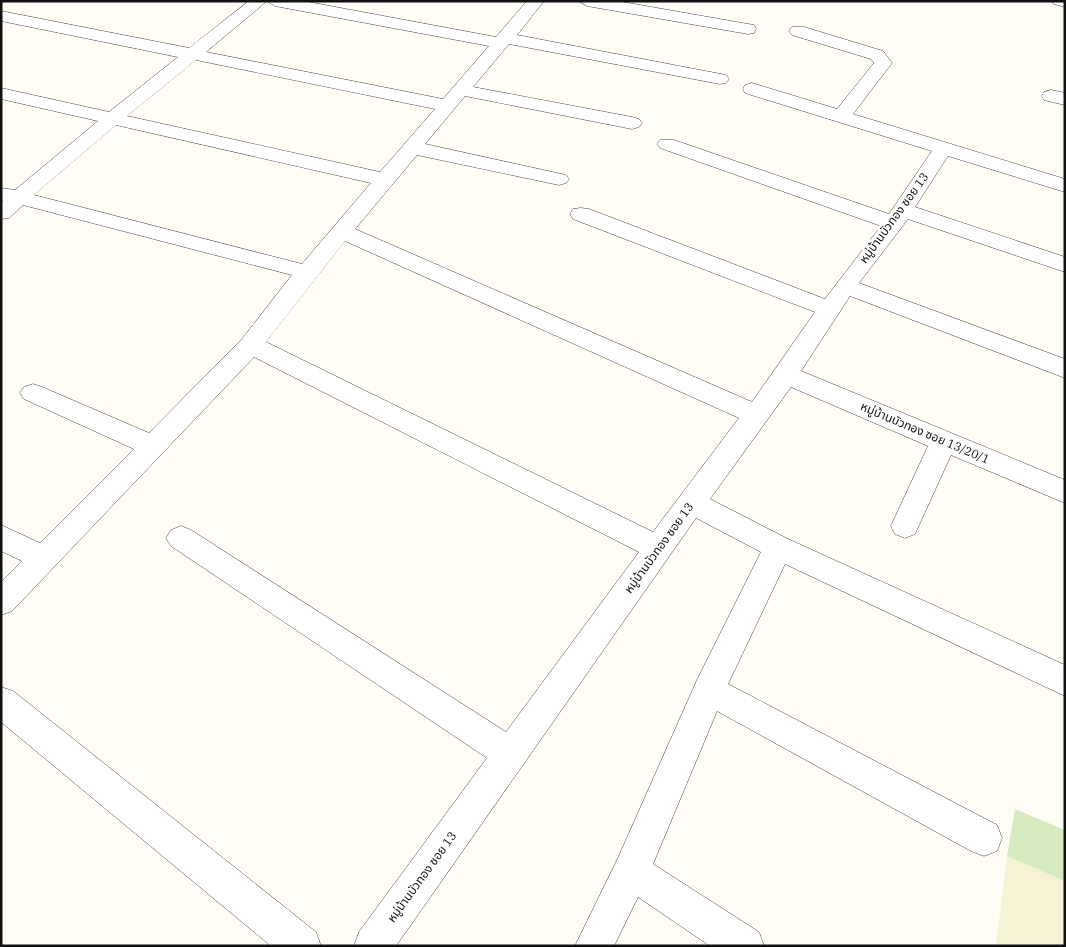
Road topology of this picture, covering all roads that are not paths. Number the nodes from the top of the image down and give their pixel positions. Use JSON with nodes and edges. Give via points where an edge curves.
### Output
{"nodes":[{"id":1,"x":259,"y":1,"type":"edge"},
{"id":2,"x":275,"y":1,"type":"edge"},
{"id":3,"x":536,"y":1,"type":"edge"},
{"id":4,"x":586,"y":1,"type":"edge"},
{"id":5,"x":1060,"y":1,"type":"edge"},
{"id":6,"x":1065,"y":2,"type":"edge"},
{"id":7,"x":1,"y":16,"type":"edge"},
{"id":8,"x":748,"y":29,"type":"dead end"},
{"id":9,"x":798,"y":31,"type":"dead end"},
{"id":10,"x":504,"y":41,"type":"junction"},
{"id":11,"x":192,"y":53,"type":"junction"},
{"id":12,"x":720,"y":79,"type":"dead end"},
{"id":13,"x":752,"y":89,"type":"dead end"},
{"id":14,"x":1,"y":93,"type":"edge"},
{"id":15,"x":456,"y":98,"type":"junction"},
{"id":16,"x":114,"y":117,"type":"junction"},
{"id":17,"x":841,"y":117,"type":"junction"},
{"id":18,"x":632,"y":123,"type":"dead end"},
{"id":19,"x":666,"y":144,"type":"dead end"},
{"id":20,"x":414,"y":148,"type":"junction"},
{"id":21,"x":943,"y":149,"type":"junction"},
{"id":22,"x":559,"y":179,"type":"dead end"},
{"id":23,"x":387,"y":180,"type":"junction"},
{"id":24,"x":1065,"y":186,"type":"edge"},
{"id":25,"x":10,"y":196,"type":"edge"},
{"id":26,"x":1,"y":213,"type":"edge"},
{"id":27,"x":581,"y":214,"type":"dead end"},
{"id":28,"x":898,"y":216,"type":"junction"},
{"id":29,"x":342,"y":232,"type":"junction"},
{"id":30,"x":1065,"y":265,"type":"edge"},
{"id":31,"x":308,"y":272,"type":"junction"},
{"id":32,"x":845,"y":286,"type":"junction"},
{"id":33,"x":829,"y":309,"type":"junction"},
{"id":34,"x":251,"y":345,"type":"junction"},
{"id":35,"x":1065,"y":369,"type":"edge"},
{"id":36,"x":786,"y":375,"type":"junction"},
{"id":37,"x":33,"y":393,"type":"dead end"},
{"id":38,"x":756,"y":415,"type":"junction"},
{"id":39,"x":944,"y":440,"type":"junction"},
{"id":40,"x":152,"y":446,"type":"junction"},
{"id":41,"x":1065,"y":492,"type":"edge"},
{"id":42,"x":691,"y":503,"type":"junction"},
{"id":43,"x":905,"y":526,"type":"dead end"},
{"id":44,"x":1,"y":537,"type":"edge"},
{"id":45,"x":181,"y":538,"type":"dead end"},
{"id":46,"x":778,"y":547,"type":"junction"},
{"id":47,"x":658,"y":548,"type":"junction"},
{"id":48,"x":43,"y":558,"type":"junction"},
{"id":49,"x":1,"y":602,"type":"edge"},
{"id":50,"x":1065,"y":681,"type":"edge"},
{"id":51,"x":709,"y":690,"type":"junction"},
{"id":52,"x":1,"y":702,"type":"edge"},
{"id":53,"x":511,"y":754,"type":"junction"},
{"id":54,"x":984,"y":838,"type":"dead end"},
{"id":55,"x":631,"y":871,"type":"junction"},
{"id":56,"x":302,"y":946,"type":"edge"},
{"id":57,"x":373,"y":946,"type":"edge"},
{"id":58,"x":594,"y":946,"type":"edge"},
{"id":59,"x":744,"y":946,"type":"edge"}],
"edges":[{"from":1,"to":11,"type":"street"},
{"from":2,"to":10,"type":"street"},
{"from":3,"to":10,"type":"street"},
{"from":4,"to":8,"type":"street"},
{"from":5,"to":6,"type":"street"},
{"from":7,"to":11,"type":"street"},
{"from":9,"to":17,"type":"street","via":[[877,55],[883,63]]},
{"from":10,"to":12,"type":"street"},
{"from":10,"to":15,"type":"street"},
{"from":11,"to":15,"type":"street"},
{"from":11,"to":16,"type":"street"},
{"from":13,"to":17,"type":"street"},
{"from":14,"to":16,"type":"street"},
{"from":15,"to":18,"type":"street"},
{"from":15,"to":20,"type":"street"},
{"from":16,"to":23,"type":"street"},
{"from":16,"to":25,"type":"street"},
{"from":17,"to":21,"type":"street"},
{"from":19,"to":28,"type":"street"},
{"from":20,"to":22,"type":"street"},
{"from":20,"to":23,"type":"street"},
{"from":21,"to":24,"type":"street"},
{"from":21,"to":28,"type":"street","name":"หมู่บ้านบัวทอง ซอย 13"},
{"from":23,"to":29,"type":"street"},
{"from":25,"to":26,"type":"street"},
{"from":25,"to":31,"type":"street"},
{"from":27,"to":33,"type":"street"},
{"from":28,"to":30,"type":"street"},
{"from":28,"to":32,"type":"street","name":"หมู่บ้านบัวทอง ซอย 13"},
{"from":29,"to":31,"type":"street"},
{"from":29,"to":38,"type":"street"},
{"from":31,"to":34,"type":"street"},
{"from":32,"to":33,"type":"street","name":"หมู่บ้านบัวทอง ซอย 13"},
{"from":32,"to":35,"type":"street"},
{"from":33,"to":36,"type":"street","name":"หมู่บ้านบัวทอง ซอย 13"},
{"from":34,"to":40,"type":"street"},
{"from":34,"to":47,"type":"street"},
{"from":36,"to":38,"type":"street","name":"หมู่บ้านบัวทอง ซอย 13"},
{"from":36,"to":39,"type":"street","name":"หมู่บ้านบัวทอง ซอย 13/20/1"},
{"from":37,"to":40,"type":"street"},
{"from":38,"to":42,"type":"street","name":"หมู่บ้านบัวทอง ซอย 13"},
{"from":39,"to":41,"type":"street","name":"หมู่บ้านบัวทอง ซอย 13/20/1"},
{"from":39,"to":43,"type":"street"},
{"from":40,"to":48,"type":"street"},
{"from":42,"to":46,"type":"street"},
{"from":42,"to":47,"type":"street","name":"หมู่บ้านบัวทอง ซอย 13"},
{"from":44,"to":48,"type":"street"},
{"from":45,"to":53,"type":"street"},
{"from":46,"to":50,"type":"street"},
{"from":46,"to":51,"type":"street"},
{"from":47,"to":53,"type":"street","name":"หมู่บ้านบัวทอง ซอย 13"},
{"from":48,"to":49,"type":"street"},
{"from":51,"to":54,"type":"street"},
{"from":51,"to":55,"type":"street"},
{"from":52,"to":56,"type":"street"},
{"from":53,"to":57,"type":"street","name":"หมู่บ้านบัวทอง ซอย 13"},
{"from":55,"to":58,"type":"street"},
{"from":55,"to":59,"type":"street"}]}
